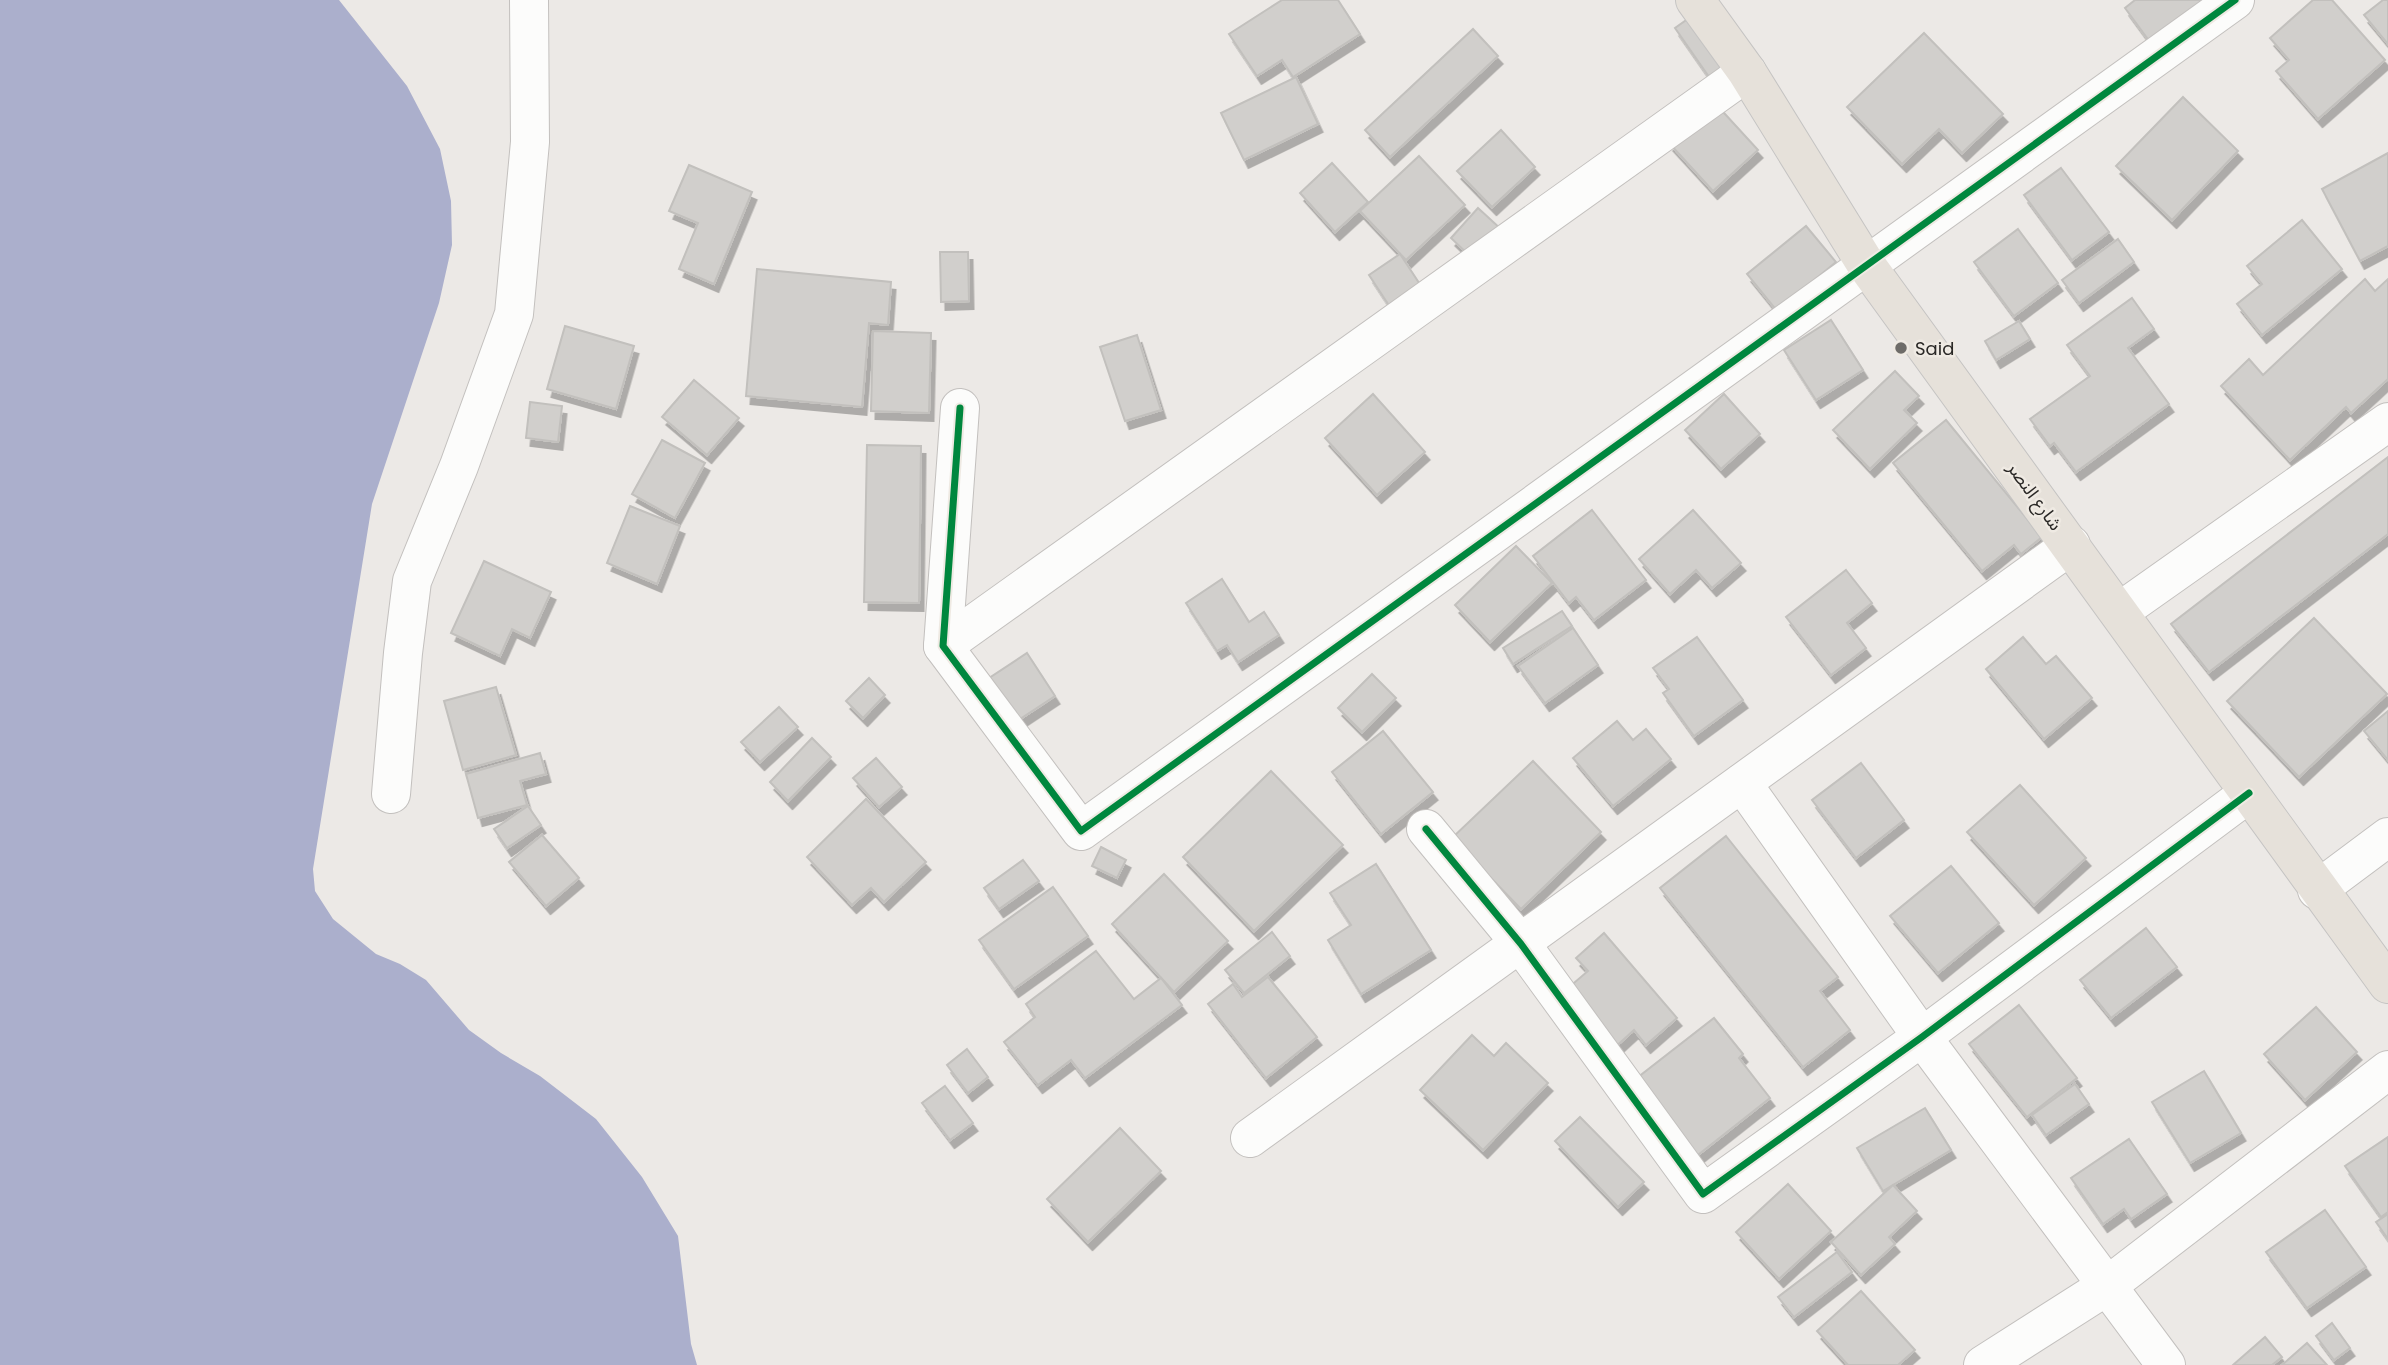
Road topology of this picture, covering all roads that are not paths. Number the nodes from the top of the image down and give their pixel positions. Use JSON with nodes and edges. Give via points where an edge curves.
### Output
{"nodes":[{"id":1,"x":529,"y":0,"type":"edge"},
{"id":2,"x":1695,"y":0,"type":"edge"},
{"id":3,"x":2235,"y":0,"type":"edge"},
{"id":4,"x":1747,"y":72,"type":"junction"},
{"id":5,"x":1867,"y":266,"type":"junction"},
{"id":6,"x":960,"y":408,"type":"dead end"},
{"id":7,"x":2388,"y":422,"type":"edge"},
{"id":8,"x":2071,"y":545,"type":"junction"},
{"id":9,"x":2119,"y":612,"type":"junction"},
{"id":10,"x":943,"y":646,"type":"junction"},
{"id":11,"x":1742,"y":783,"type":"junction"},
{"id":12,"x":2249,"y":793,"type":"junction"},
{"id":13,"x":391,"y":794,"type":"dead end"},
{"id":14,"x":1426,"y":829,"type":"dead end"},
{"id":15,"x":2388,"y":837,"type":"edge"},
{"id":16,"x":2317,"y":890,"type":"junction"},
{"id":17,"x":1521,"y":944,"type":"junction"},
{"id":18,"x":2388,"y":984,"type":"edge"},
{"id":19,"x":1922,"y":1037,"type":"junction"},
{"id":20,"x":2388,"y":1070,"type":"edge"},
{"id":21,"x":1250,"y":1138,"type":"dead end"},
{"id":22,"x":2107,"y":1286,"type":"junction"},
{"id":23,"x":1983,"y":1365,"type":"edge"},
{"id":24,"x":2166,"y":1365,"type":"edge"}],
"edges":[{"from":1,"to":13,"type":"street","via":[[530,142],[514,314],[412,581]]},
{"from":2,"to":4,"type":"main road","name":"شارع النصر"},
{"from":3,"to":5,"type":"street"},
{"from":4,"to":5,"type":"main road","name":"شارع النصر"},
{"from":4,"to":10,"type":"street"},
{"from":5,"to":8,"type":"main road","name":"شارع النصر"},
{"from":5,"to":10,"type":"street","via":[[1081,831]]},
{"from":6,"to":10,"type":"street"},
{"from":7,"to":9,"type":"street"},
{"from":8,"to":9,"type":"main road","name":"شارع النصر"},
{"from":8,"to":11,"type":"street"},
{"from":9,"to":12,"type":"main road","name":"شارع النصر"},
{"from":11,"to":17,"type":"street"},
{"from":11,"to":19,"type":"street"},
{"from":12,"to":16,"type":"main road","name":"شارع النصر"},
{"from":12,"to":19,"type":"street"},
{"from":14,"to":17,"type":"street"},
{"from":15,"to":16,"type":"street"},
{"from":16,"to":18,"type":"main road","name":"شارع النصر"},
{"from":17,"to":19,"type":"street","via":[[1703,1194]]},
{"from":17,"to":21,"type":"street"},
{"from":19,"to":22,"type":"street"},
{"from":20,"to":22,"type":"street"},
{"from":22,"to":23,"type":"street"},
{"from":22,"to":24,"type":"street"}]}
